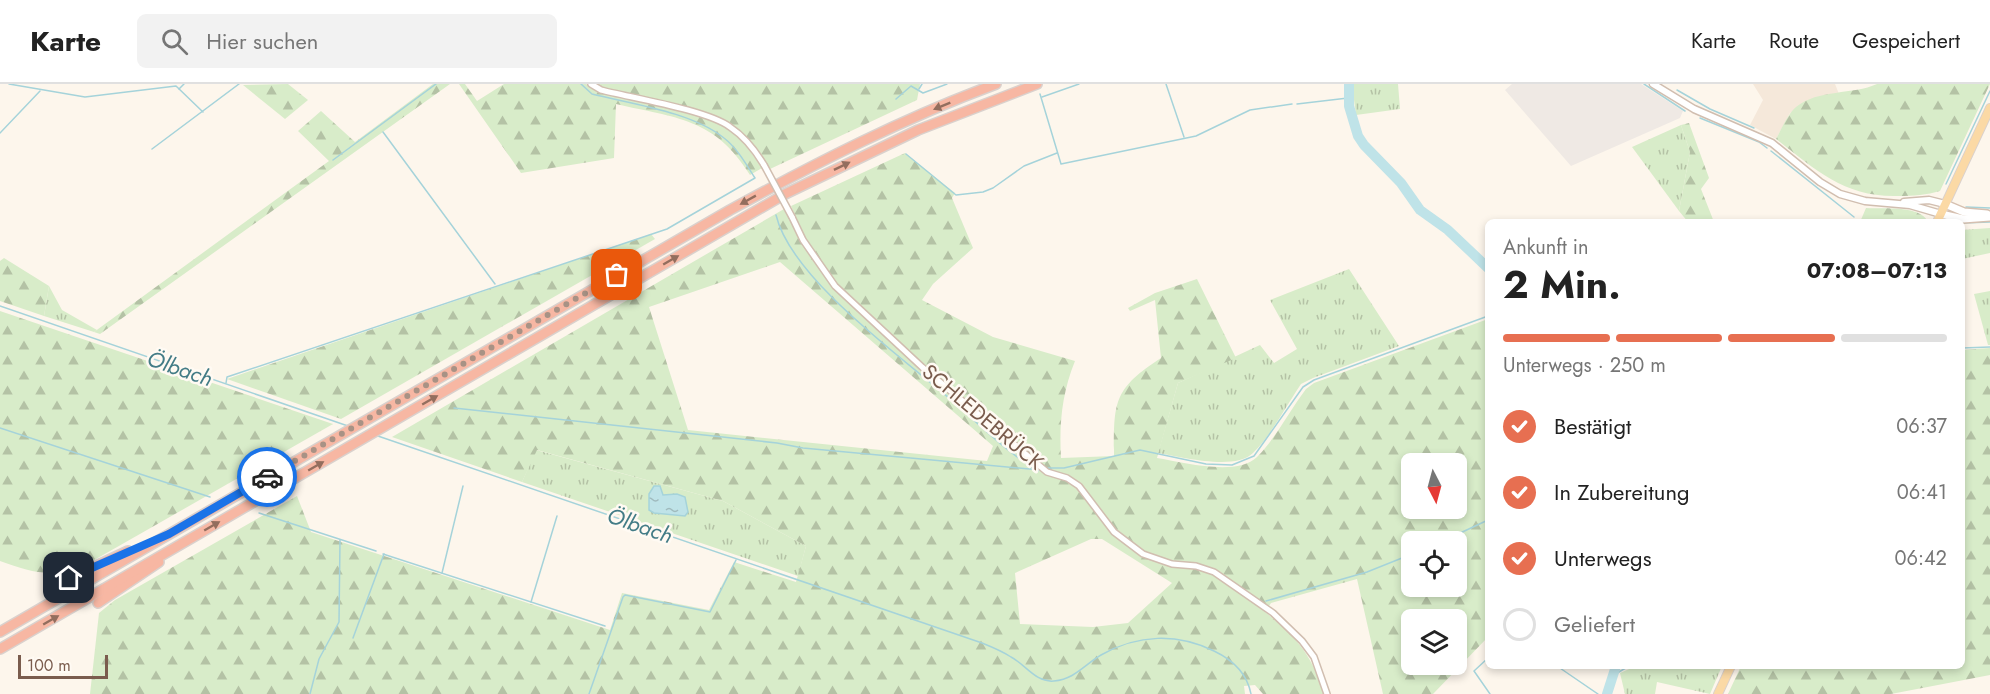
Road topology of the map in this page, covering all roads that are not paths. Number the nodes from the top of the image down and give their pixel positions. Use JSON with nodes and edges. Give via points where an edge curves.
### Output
{"nodes":[{"id":1,"x":591,"y":84,"type":"edge"},
{"id":2,"x":996,"y":84,"type":"edge"},
{"id":3,"x":1037,"y":84,"type":"edge"},
{"id":4,"x":1653,"y":84,"type":"edge"},
{"id":5,"x":1990,"y":108,"type":"edge"},
{"id":6,"x":1886,"y":203,"type":"junction"},
{"id":7,"x":1945,"y":204,"type":"junction"},
{"id":8,"x":1941,"y":214,"type":"junction"},
{"id":9,"x":1990,"y":215,"type":"edge"},
{"id":10,"x":1938,"y":219,"type":"edge"},
{"id":11,"x":169,"y":534,"type":"junction"},
{"id":12,"x":176,"y":547,"type":"junction"},
{"id":13,"x":49,"y":581,"type":"dead end"},
{"id":14,"x":98,"y":603,"type":"dead end"},
{"id":15,"x":0,"y":632,"type":"edge"},
{"id":16,"x":0,"y":649,"type":"edge"},
{"id":17,"x":1730,"y":669,"type":"edge"},
{"id":18,"x":1328,"y":694,"type":"edge"},
{"id":19,"x":1718,"y":694,"type":"edge"}],
"edges":[{"from":1,"to":18,"type":"street","name":"SCHLEDEBRÜCK","bridge":true,"via":[[729,126],[754,148],[803,240],[835,286],[922,367],[1047,472],[1067,477],[1079,486],[1114,532],[1143,554],[1214,572],[1273,613],[1314,657]]},
{"from":2,"to":11,"type":"highway","one_way":true,"via":[[817,162]]},
{"from":12,"to":3,"type":"highway","one_way":true,"via":[[795,189],[918,130]]},
{"from":4,"to":6,"type":"street","via":[[1694,109],[1772,143],[1840,194]]},
{"from":5,"to":7,"type":"main road"},
{"from":6,"to":7,"type":"street","via":[[1929,200]]},
{"from":6,"to":8,"type":"street"},
{"from":7,"to":8,"type":"main road"},
{"from":7,"to":9,"type":"main road","via":[[1964,212]]},
{"from":8,"to":9,"type":"main road","via":[[1963,219]]},
{"from":8,"to":10,"type":"main road"},
{"from":11,"to":13,"type":"highway","via":[[77,575]]},
{"from":11,"to":15,"type":"highway"},
{"from":12,"to":14,"type":"highway"},
{"from":16,"to":12,"type":"highway","one_way":true},
{"from":17,"to":19,"type":"main road"}]}
